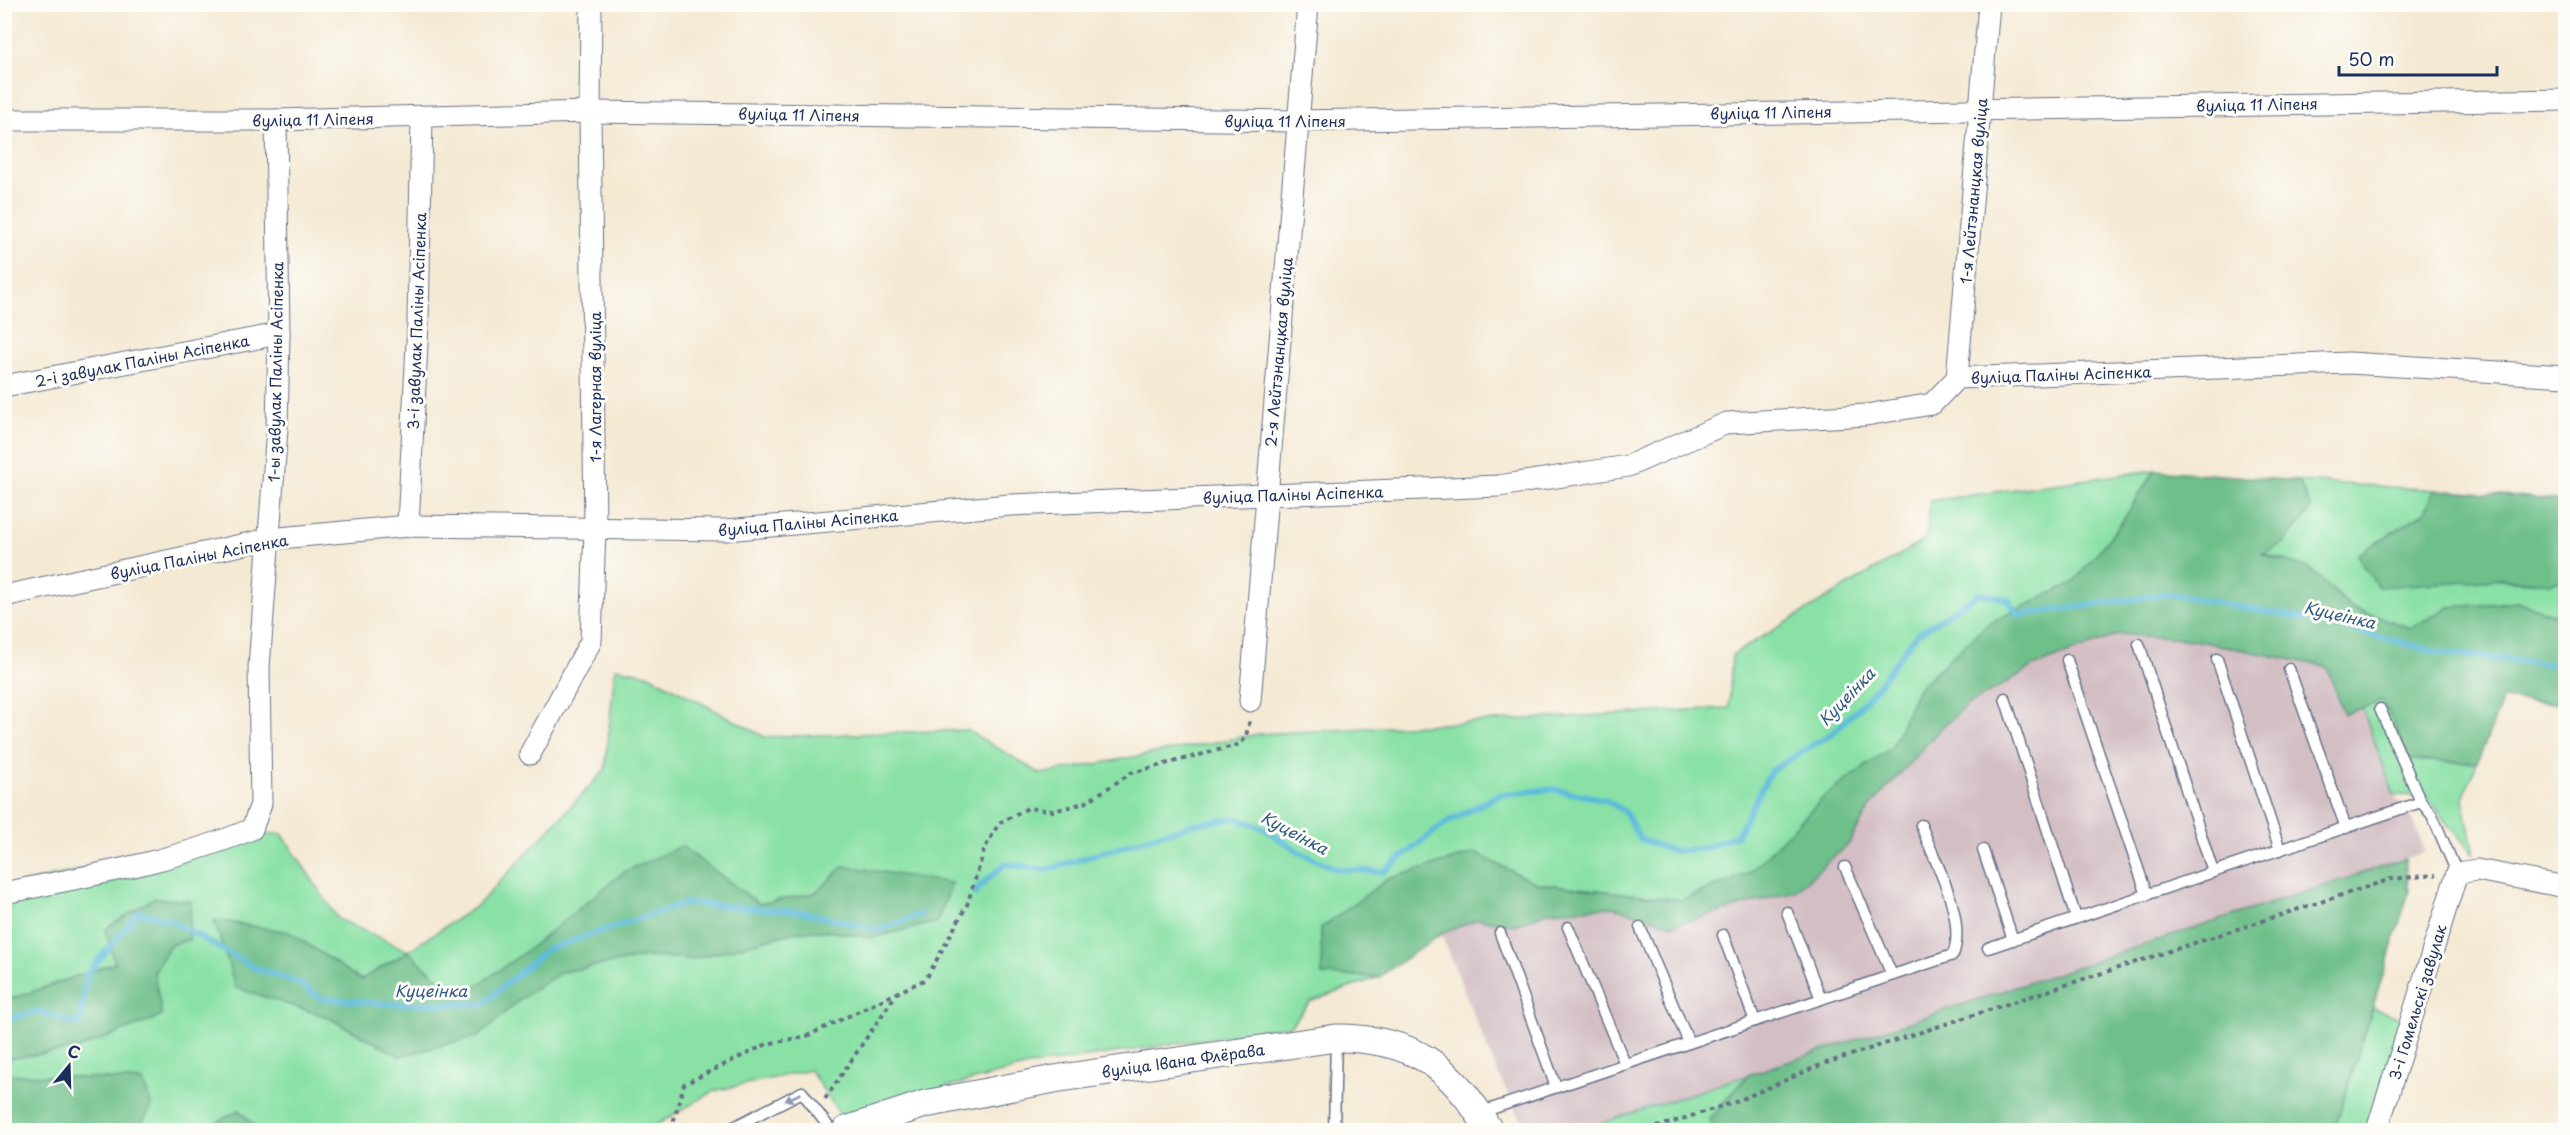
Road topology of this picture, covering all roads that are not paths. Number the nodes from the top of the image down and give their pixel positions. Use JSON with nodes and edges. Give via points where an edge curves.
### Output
{"nodes":[{"id":1,"x":591,"y":4,"type":"edge"},
{"id":2,"x":1308,"y":4,"type":"edge"},
{"id":3,"x":1989,"y":4,"type":"edge"},
{"id":4,"x":2565,"y":100,"type":"edge"},
{"id":5,"x":1981,"y":108,"type":"junction"},
{"id":6,"x":590,"y":112,"type":"junction"},
{"id":7,"x":422,"y":117,"type":"junction"},
{"id":8,"x":4,"y":120,"type":"edge"},
{"id":9,"x":276,"y":120,"type":"junction"},
{"id":10,"x":1297,"y":121,"type":"junction"},
{"id":11,"x":279,"y":333,"type":"junction"},
{"id":12,"x":2565,"y":376,"type":"edge"},
{"id":13,"x":1957,"y":378,"type":"junction"},
{"id":14,"x":4,"y":386,"type":"edge"},
{"id":15,"x":1266,"y":495,"type":"junction"},
{"id":16,"x":408,"y":526,"type":"junction"},
{"id":17,"x":595,"y":529,"type":"junction"},
{"id":18,"x":269,"y":540,"type":"junction"},
{"id":19,"x":4,"y":596,"type":"edge"},
{"id":20,"x":2139,"y":645,"type":"dead end"},
{"id":21,"x":2217,"y":659,"type":"dead end"},
{"id":22,"x":2067,"y":660,"type":"dead end"},
{"id":23,"x":2289,"y":669,"type":"dead end"},
{"id":24,"x":2005,"y":698,"type":"dead end"},
{"id":25,"x":1250,"y":701,"type":"road end"},
{"id":26,"x":2380,"y":709,"type":"dead end"},
{"id":27,"x":530,"y":754,"type":"dead end"},
{"id":28,"x":2421,"y":802,"type":"junction"},
{"id":29,"x":1921,"y":825,"type":"dead end"},
{"id":30,"x":2346,"y":828,"type":"junction"},
{"id":31,"x":1983,"y":850,"type":"dead end"},
{"id":32,"x":2280,"y":850,"type":"junction"},
{"id":33,"x":1845,"y":867,"type":"dead end"},
{"id":34,"x":2213,"y":872,"type":"junction"},
{"id":35,"x":2457,"y":873,"type":"junction"},
{"id":36,"x":2565,"y":887,"type":"edge"},
{"id":37,"x":4,"y":893,"type":"edge"},
{"id":38,"x":2146,"y":895,"type":"junction"},
{"id":39,"x":1787,"y":912,"type":"dead end"},
{"id":40,"x":2076,"y":918,"type":"junction"},
{"id":41,"x":1568,"y":927,"type":"dead end"},
{"id":42,"x":1640,"y":927,"type":"dead end"},
{"id":43,"x":1500,"y":933,"type":"dead end"},
{"id":44,"x":1723,"y":935,"type":"dead end"},
{"id":45,"x":2013,"y":940,"type":"junction"},
{"id":46,"x":1988,"y":948,"type":"dead end"},
{"id":47,"x":1892,"y":975,"type":"junction"},
{"id":48,"x":1821,"y":999,"type":"junction"},
{"id":49,"x":1755,"y":1021,"type":"junction"},
{"id":50,"x":1336,"y":1038,"type":"junction"},
{"id":51,"x":1689,"y":1043,"type":"junction"},
{"id":52,"x":1625,"y":1064,"type":"junction"},
{"id":53,"x":1556,"y":1087,"type":"junction"},
{"id":54,"x":1484,"y":1122,"type":"edge"},
{"id":55,"x":728,"y":1131,"type":"edge"},
{"id":56,"x":831,"y":1131,"type":"edge"},
{"id":57,"x":846,"y":1131,"type":"edge"},
{"id":58,"x":1334,"y":1131,"type":"edge"},
{"id":59,"x":2377,"y":1131,"type":"edge"}],
"edges":[{"from":1,"to":6,"type":"street","name":"1-я Лагерная вуліца"},
{"from":2,"to":10,"type":"street","name":"2-я Лейтэнанцкая вуліца"},
{"from":3,"to":5,"type":"street","name":"1-я Лейтэнанцкая вуліца"},
{"from":4,"to":5,"type":"street","name":"вуліца 11 Ліпеня"},
{"from":5,"to":10,"type":"street","name":"вуліца 11 Ліпеня"},
{"from":5,"to":13,"type":"street","name":"1-я Лейтэнанцкая вуліца"},
{"from":6,"to":7,"type":"street","name":"вуліца 11 Ліпеня"},
{"from":6,"to":10,"type":"street","name":"вуліца 11 Ліпеня"},
{"from":6,"to":17,"type":"street","name":"1-я Лагерная вуліца"},
{"from":7,"to":9,"type":"street","name":"вуліца 11 Ліпеня"},
{"from":7,"to":16,"type":"street","name":"3-і завулак Паліны Асіпенка","via":[[418,323]]},
{"from":8,"to":9,"type":"street","name":"вуліца 11 Ліпеня"},
{"from":9,"to":11,"type":"street","name":"1-ы завулак Паліны Асіпенка"},
{"from":10,"to":15,"type":"street","name":"2-я Лейтэнанцкая вуліца"},
{"from":11,"to":14,"type":"street","name":"2-і завулак Паліны Асіпенка"},
{"from":11,"to":18,"type":"street","name":"1-ы завулак Паліны Асіпенка"},
{"from":12,"to":13,"type":"street","name":"вуліца Паліны Асіпенка","via":[[2349,363]]},
{"from":13,"to":15,"type":"street","name":"вуліца Паліны Асіпенка","via":[[1932,404],[1866,415],[1727,423],[1628,466],[1499,486]]},
{"from":15,"to":17,"type":"street","name":"вуліца Паліны Асіпенка","via":[[1010,505],[726,530]]},
{"from":15,"to":25,"type":"street","name":"2-я Лейтэнанцкая вуліца"},
{"from":16,"to":17,"type":"street","name":"вуліца Паліны Асіпенка"},
{"from":16,"to":18,"type":"street","name":"вуліца Паліны Асіпенка"},
{"from":17,"to":27,"type":"street","name":"1-я Лагерная вуліца","via":[[591,641]]},
{"from":18,"to":19,"type":"street","name":"вуліца Паліны Асіпенка"},
{"from":18,"to":37,"type":"street","name":"1-ы завулак Паліны Асіпенка","via":[[259,667],[261,804],[252,830],[152,863]]},
{"from":20,"to":34,"type":"lane"},
{"from":21,"to":32,"type":"lane"},
{"from":22,"to":38,"type":"lane"},
{"from":23,"to":30,"type":"lane"},
{"from":24,"to":40,"type":"lane"},
{"from":26,"to":28,"type":"lane"},
{"from":28,"to":30,"type":"lane"},
{"from":28,"to":35,"type":"lane","via":[[2432,815]]},
{"from":29,"to":47,"type":"lane","via":[[1954,905],[1958,941],[1953,955]]},
{"from":30,"to":32,"type":"lane"},
{"from":31,"to":45,"type":"lane"},
{"from":32,"to":34,"type":"lane"},
{"from":33,"to":47,"type":"lane"},
{"from":34,"to":38,"type":"lane"},
{"from":35,"to":36,"type":"street","via":[[2477,870]]},
{"from":35,"to":59,"type":"street","name":"3-і Гомельскі завулак"},
{"from":38,"to":40,"type":"lane"},
{"from":39,"to":48,"type":"lane"},
{"from":40,"to":45,"type":"lane"},
{"from":41,"to":52,"type":"lane"},
{"from":42,"to":51,"type":"lane"},
{"from":43,"to":53,"type":"lane"},
{"from":44,"to":49,"type":"lane"},
{"from":45,"to":46,"type":"lane"},
{"from":47,"to":48,"type":"lane"},
{"from":48,"to":49,"type":"lane"},
{"from":49,"to":51,"type":"lane"},
{"from":50,"to":54,"type":"street","name":"вуліца Івана Флёрава","via":[[1367,1038],[1410,1049],[1462,1090]]},
{"from":50,"to":57,"type":"street","name":"вуліца Івана Флёрава","via":[[1054,1079],[926,1104]]},
{"from":50,"to":58,"type":"lane"},
{"from":51,"to":52,"type":"lane"},
{"from":52,"to":53,"type":"lane"},
{"from":53,"to":54,"type":"lane"},
{"from":56,"to":55,"type":"lane","one_way":true,"via":[[802,1092]]}]}
